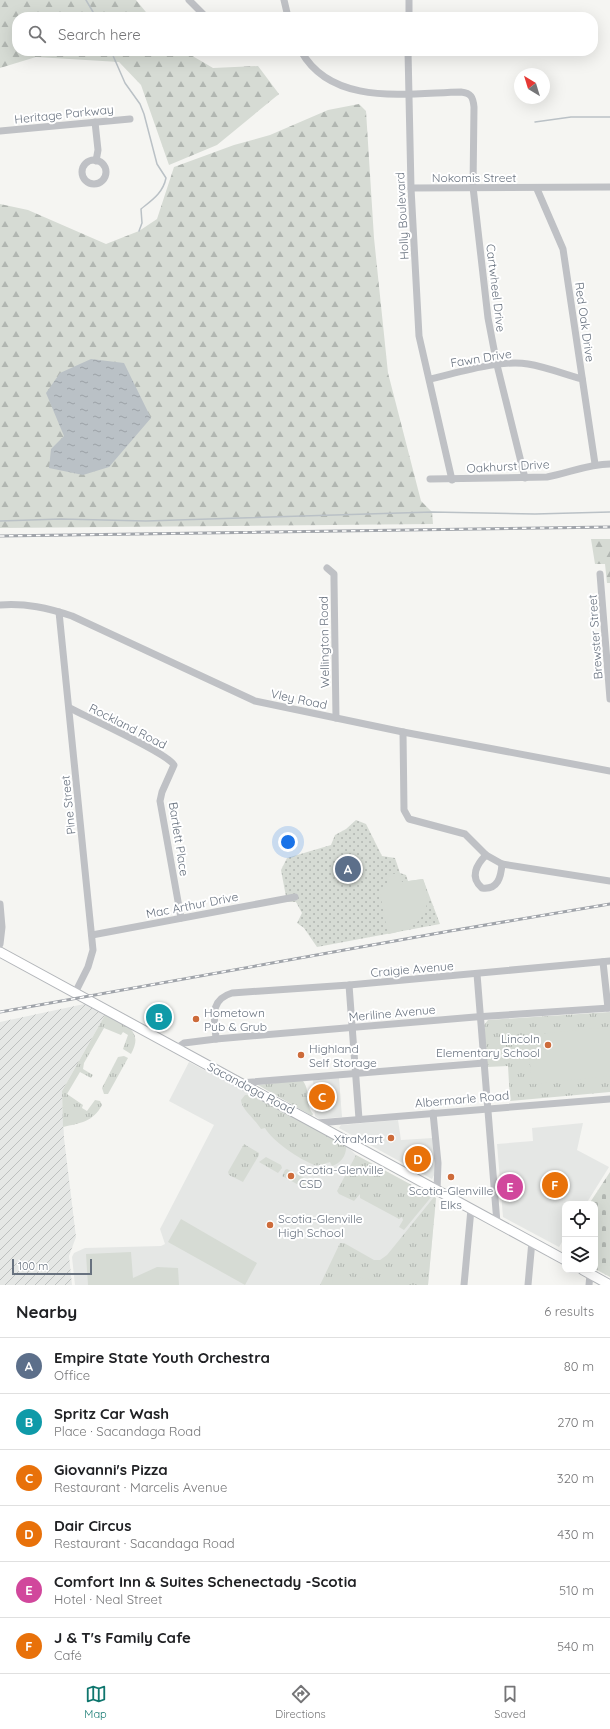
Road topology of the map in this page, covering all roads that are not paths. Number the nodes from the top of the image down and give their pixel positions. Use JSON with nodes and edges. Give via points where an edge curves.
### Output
{"nodes":[{"id":1,"x":189,"y":0,"type":"edge"},
{"id":2,"x":284,"y":0,"type":"edge"},
{"id":3,"x":409,"y":0,"type":"edge"},
{"id":4,"x":201,"y":12,"type":"edge"},
{"id":5,"x":287,"y":12,"type":"edge"},
{"id":6,"x":409,"y":12,"type":"edge"},
{"id":7,"x":305,"y":56,"type":"edge"},
{"id":8,"x":408,"y":56,"type":"edge"},
{"id":9,"x":408,"y":93,"type":"junction"},
{"id":10,"x":130,"y":119,"type":"dead end"},
{"id":11,"x":95,"y":122,"type":"junction"},
{"id":12,"x":0,"y":132,"type":"edge"},
{"id":13,"x":96,"y":160,"type":"dead end"},
{"id":14,"x":473,"y":187,"type":"junction"},
{"id":15,"x":610,"y":187,"type":"edge"},
{"id":16,"x":411,"y":188,"type":"junction"},
{"id":17,"x":537,"y":188,"type":"junction"},
{"id":18,"x":496,"y":365,"type":"junction"},
{"id":19,"x":430,"y":379,"type":"junction"},
{"id":20,"x":582,"y":379,"type":"junction"},
{"id":21,"x":595,"y":464,"type":"junction"},
{"id":22,"x":610,"y":464,"type":"edge"},
{"id":23,"x":525,"y":478,"type":"junction"},
{"id":24,"x":430,"y":479,"type":"dead end"},
{"id":25,"x":452,"y":480,"type":"junction"},
{"id":26,"x":327,"y":568,"type":"dead end"},
{"id":27,"x":600,"y":574,"type":"dead end"},
{"id":28,"x":0,"y":604,"type":"edge"},
{"id":29,"x":60,"y":612,"type":"junction"},
{"id":30,"x":610,"y":699,"type":"edge"},
{"id":31,"x":70,"y":708,"type":"junction"},
{"id":32,"x":336,"y":718,"type":"junction"},
{"id":33,"x":403,"y":732,"type":"junction"},
{"id":34,"x":174,"y":765,"type":"joint"},
{"id":35,"x":610,"y":771,"type":"edge"},
{"id":36,"x":486,"y":855,"type":"junction"},
{"id":37,"x":502,"y":864,"type":"junction"},
{"id":38,"x":610,"y":881,"type":"edge"},
{"id":39,"x":295,"y":897,"type":"dead end"},
{"id":40,"x":0,"y":904,"type":"edge"},
{"id":41,"x":181,"y":918,"type":"junction"},
{"id":42,"x":92,"y":935,"type":"junction"},
{"id":43,"x":0,"y":944,"type":"edge"},
{"id":44,"x":0,"y":952,"type":"edge"},
{"id":45,"x":606,"y":962,"type":"edge"},
{"id":46,"x":476,"y":974,"type":"junction"},
{"id":47,"x":349,"y":985,"type":"junction"},
{"id":48,"x":75,"y":993,"type":"junction"},
{"id":49,"x":609,"y":1008,"type":"edge"},
{"id":50,"x":481,"y":1016,"type":"junction"},
{"id":51,"x":353,"y":1027,"type":"junction"},
{"id":52,"x":216,"y":1039,"type":"junction"},
{"id":53,"x":177,"y":1048,"type":"junction"},
{"id":54,"x":484,"y":1063,"type":"junction"},
{"id":55,"x":356,"y":1073,"type":"junction"},
{"id":56,"x":240,"y":1083,"type":"junction"},
{"id":57,"x":610,"y":1099,"type":"edge"},
{"id":58,"x":488,"y":1108,"type":"junction"},
{"id":59,"x":433,"y":1113,"type":"junction"},
{"id":60,"x":359,"y":1119,"type":"junction"},
{"id":61,"x":317,"y":1123,"type":"junction"},
{"id":62,"x":437,"y":1190,"type":"junction"},
{"id":63,"x":471,"y":1208,"type":"junction"},
{"id":64,"x":497,"y":1223,"type":"junction"},
{"id":65,"x":532,"y":1242,"type":"junction"},
{"id":66,"x":562,"y":1258,"type":"edge"},
{"id":67,"x":586,"y":1273,"type":"edge"},
{"id":68,"x":588,"y":1273,"type":"edge"},
{"id":69,"x":464,"y":1285,"type":"edge"},
{"id":70,"x":528,"y":1285,"type":"edge"},
{"id":71,"x":589,"y":1285,"type":"edge"},
{"id":72,"x":610,"y":1285,"type":"edge"}],
"edges":[{"from":1,"to":4,"type":"street"},
{"from":2,"to":5,"type":"street"},
{"from":3,"to":6,"type":"street"},
{"from":7,"to":9,"type":"street","via":[[313,67],[334,83],[360,91]]},
{"from":8,"to":9,"type":"street","name":"Holly Boulevard"},
{"from":9,"to":14,"type":"street","name":"Cartwheel Drive","via":[[461,92],[472,96]]},
{"from":9,"to":16,"type":"street","name":"Holly Boulevard"},
{"from":10,"to":11,"type":"street","name":"Heritage Parkway"},
{"from":11,"to":12,"type":"street","name":"Heritage Parkway"},
{"from":11,"to":13,"type":"street","via":[[98,150]]},
{"from":14,"to":16,"type":"street","name":"Nokomis Street"},
{"from":14,"to":17,"type":"street","name":"Nokomis Street"},
{"from":14,"to":18,"type":"street","name":"Cartwheel Drive"},
{"from":15,"to":17,"type":"street","name":"Nokomis Street"},
{"from":16,"to":19,"type":"street","name":"Holly Boulevard","via":[[419,336]]},
{"from":17,"to":20,"type":"street","name":"Red Oak Drive","via":[[563,249]]},
{"from":18,"to":19,"type":"street","name":"Fawn Drive"},
{"from":18,"to":20,"type":"street","name":"Fawn Drive","via":[[528,364]]},
{"from":18,"to":23,"type":"street","name":"Cartwheel Drive"},
{"from":19,"to":25,"type":"street","name":"Holly Boulevard"},
{"from":20,"to":21,"type":"street","name":"Red Oak Drive"},
{"from":21,"to":22,"type":"street","name":"Oakhurst Drive"},
{"from":21,"to":23,"type":"street","name":"Oakhurst Drive","via":[[564,474]]},
{"from":23,"to":25,"type":"street","name":"Oakhurst Drive"},
{"from":24,"to":25,"type":"street","name":"Oakhurst Drive"},
{"from":26,"to":32,"type":"street","name":"Wellington Road","via":[[334,574]]},
{"from":27,"to":30,"type":"street","name":"Brewster Street"},
{"from":28,"to":29,"type":"street","name":"Vley Road","via":[[27,604]]},
{"from":29,"to":31,"type":"street","name":"Pine Street"},
{"from":29,"to":32,"type":"street","name":"Vley Road","via":[[105,630],[255,701]]},
{"from":31,"to":34,"type":"street","name":"Rockland Road","via":[[146,746]]},
{"from":31,"to":42,"type":"street","name":"Pine Street"},
{"from":32,"to":33,"type":"street","name":"Vley Road"},
{"from":33,"to":35,"type":"street","name":"Vley Road"},
{"from":33,"to":36,"type":"street","via":[[404,810],[409,819],[465,834]]},
{"from":34,"to":41,"type":"street","name":"Bartlett Place","via":[[160,801]]},
{"from":36,"to":37,"type":"street"},
{"from":36,"to":37,"type":"street","via":[[475,870],[475,878],[482,888],[497,884]]},
{"from":37,"to":38,"type":"street"},
{"from":39,"to":41,"type":"street","name":"Mac Arthur Drive"},
{"from":40,"to":43,"type":"street"},
{"from":41,"to":42,"type":"street","name":"Mac Arthur Drive"},
{"from":42,"to":48,"type":"street","name":"Pine Street","via":[[93,950]]},
{"from":44,"to":48,"type":"main road","name":"Sacandaga Road"},
{"from":45,"to":46,"type":"street","name":"Craigie Avenue"},
{"from":45,"to":49,"type":"street"},
{"from":46,"to":47,"type":"street","name":"Craigie Avenue"},
{"from":46,"to":50,"type":"street"},
{"from":47,"to":51,"type":"street"},
{"from":47,"to":52,"type":"street","name":"Craigie Avenue","via":[[232,993],[218,1000],[214,1011]]},
{"from":48,"to":53,"type":"main road","name":"Sacandaga Road"},
{"from":49,"to":50,"type":"street","name":"Meriline Avenue"},
{"from":50,"to":51,"type":"street","name":"Meriline Avenue"},
{"from":50,"to":54,"type":"street"},
{"from":51,"to":52,"type":"street","name":"Meriline Avenue"},
{"from":51,"to":55,"type":"street"},
{"from":52,"to":53,"type":"street","name":"Meriline Avenue","via":[[184,1043]]},
{"from":53,"to":56,"type":"main road","name":"Sacandaga Road"},
{"from":54,"to":55,"type":"street"},
{"from":54,"to":58,"type":"street"},
{"from":55,"to":56,"type":"street"},
{"from":55,"to":60,"type":"street"},
{"from":56,"to":61,"type":"main road","name":"Sacandaga Road"},
{"from":57,"to":58,"type":"street","name":"Albermarle Road"},
{"from":58,"to":59,"type":"street","name":"Albermarle Road"},
{"from":58,"to":64,"type":"street"},
{"from":59,"to":60,"type":"street","name":"Albermarle Road"},
{"from":59,"to":62,"type":"street","via":[[438,1168]]},
{"from":60,"to":61,"type":"street","name":"Albermarle Road"},
{"from":61,"to":62,"type":"main road","name":"Sacandaga Road"},
{"from":62,"to":63,"type":"main road","name":"Sacandaga Road"},
{"from":63,"to":64,"type":"main road","name":"Sacandaga Road"},
{"from":63,"to":69,"type":"street"},
{"from":64,"to":65,"type":"main road","name":"Sacandaga Road"},
{"from":65,"to":66,"type":"main road","name":"Sacandaga Road"},
{"from":65,"to":70,"type":"street"},
{"from":67,"to":71,"type":"street"},
{"from":68,"to":72,"type":"main road"}]}
